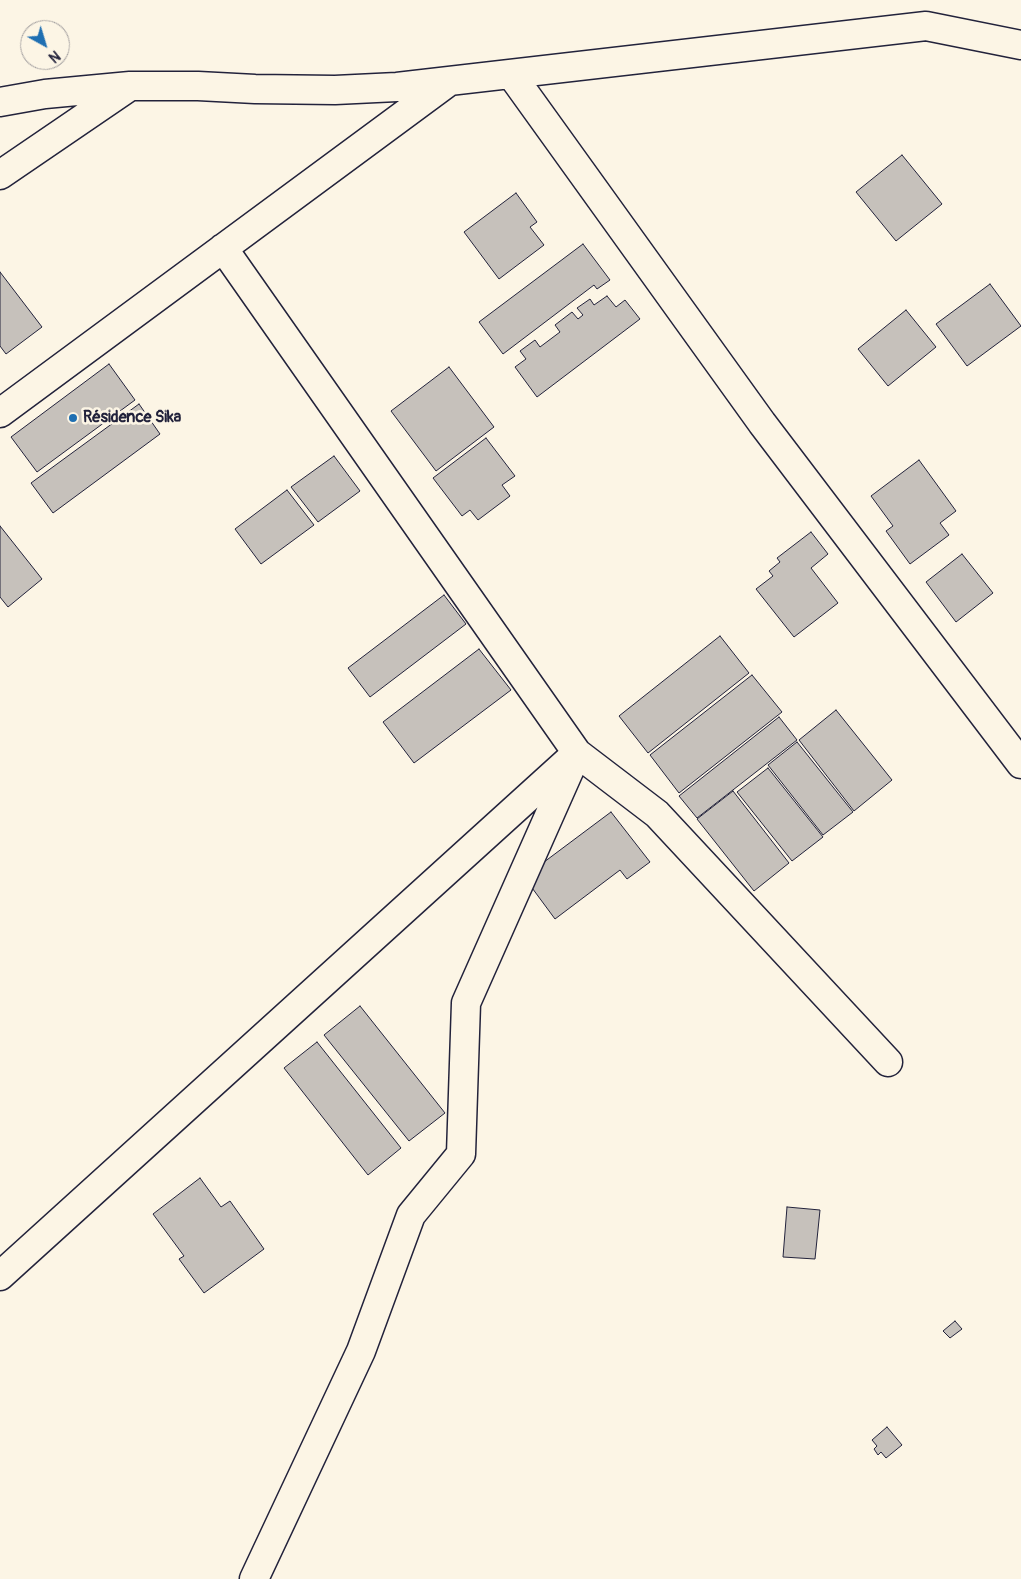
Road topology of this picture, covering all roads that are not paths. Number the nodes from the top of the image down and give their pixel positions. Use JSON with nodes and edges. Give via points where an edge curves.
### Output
{"nodes":[{"id":1,"x":1021,"y":45,"type":"edge"},
{"id":2,"x":511,"y":74,"type":"junction"},
{"id":3,"x":447,"y":82,"type":"junction"},
{"id":4,"x":130,"y":86,"type":"junction"},
{"id":5,"x":0,"y":102,"type":"edge"},
{"id":6,"x":0,"y":176,"type":"edge"},
{"id":7,"x":223,"y":248,"type":"junction"},
{"id":8,"x":0,"y":413,"type":"edge"},
{"id":9,"x":577,"y":754,"type":"junction"},
{"id":10,"x":1021,"y":764,"type":"edge"},
{"id":11,"x":888,"y":1062,"type":"dead end"},
{"id":12,"x":0,"y":1276,"type":"edge"},
{"id":13,"x":254,"y":1579,"type":"edge"}],
"edges":[{"from":1,"to":2,"type":"street","via":[[926,26]]},
{"from":2,"to":3,"type":"street"},
{"from":2,"to":10,"type":"street","via":[[762,424]]},
{"from":3,"to":4,"type":"street","via":[[335,90]]},
{"from":3,"to":7,"type":"street"},
{"from":4,"to":5,"type":"street"},
{"from":4,"to":6,"type":"street"},
{"from":7,"to":8,"type":"street"},
{"from":7,"to":9,"type":"street"},
{"from":9,"to":11,"type":"street","via":[[658,814]]},
{"from":9,"to":12,"type":"street"},
{"from":9,"to":13,"type":"street","via":[[466,1003],[461,1154],[411,1215],[361,1351]]}]}
